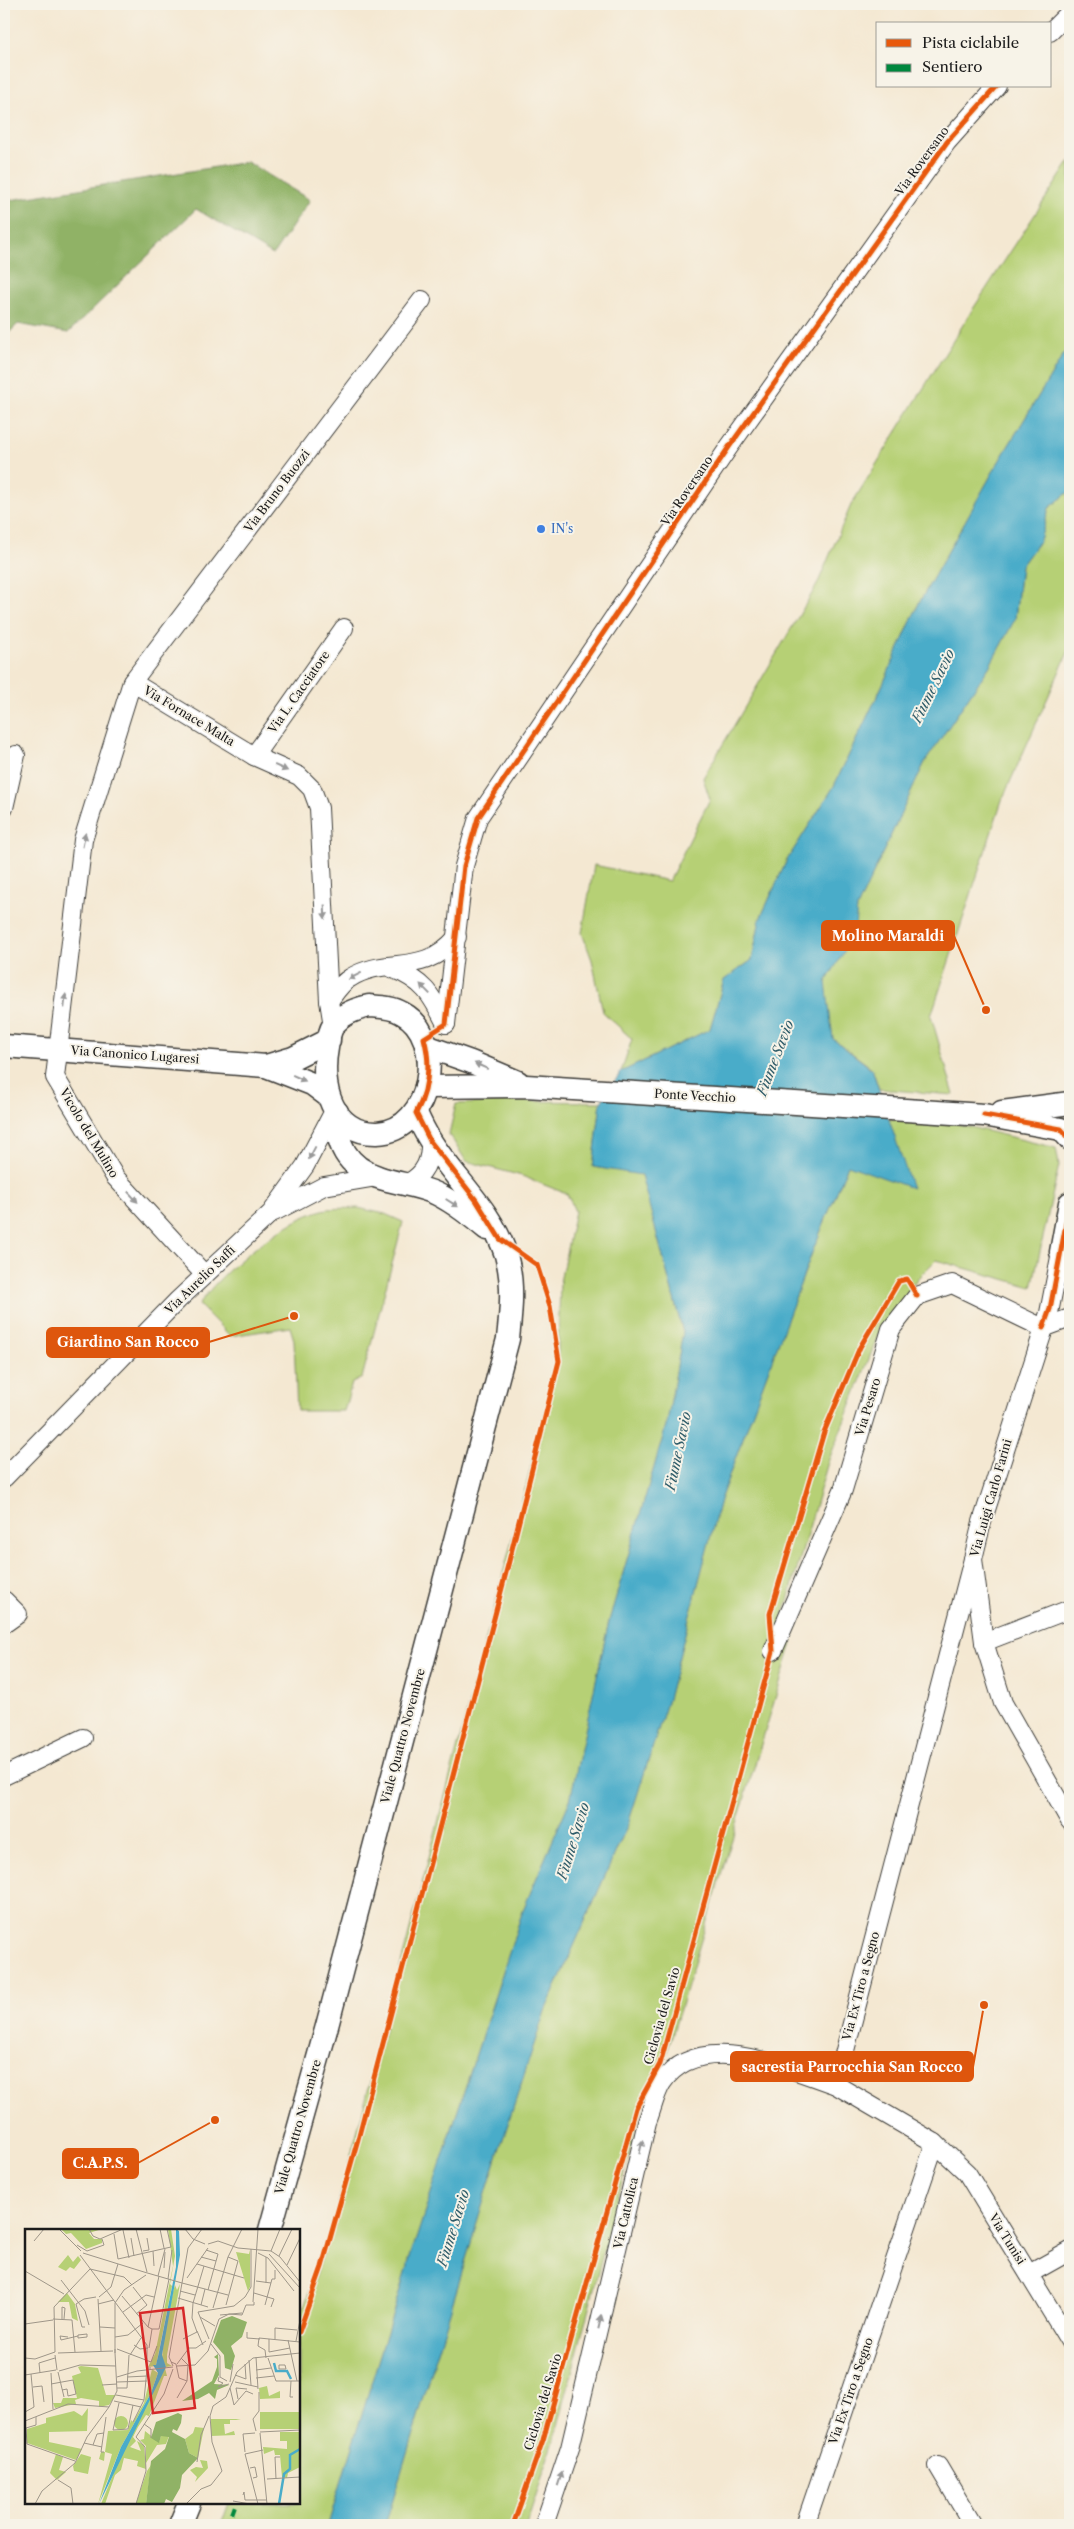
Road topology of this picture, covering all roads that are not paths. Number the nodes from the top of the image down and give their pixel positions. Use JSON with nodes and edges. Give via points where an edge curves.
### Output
{"nodes":[{"id":1,"x":1070,"y":12,"type":"edge"},
{"id":2,"x":1052,"y":30,"type":"edge"},
{"id":3,"x":995,"y":88,"type":"edge"},
{"id":4,"x":422,"y":300,"type":"dead end"},
{"id":5,"x":344,"y":628,"type":"dead end"},
{"id":6,"x":132,"y":682,"type":"junction"},
{"id":7,"x":16,"y":755,"type":"dead end"},
{"id":8,"x":254,"y":756,"type":"junction"},
{"id":9,"x":4,"y":808,"type":"edge"},
{"id":10,"x":457,"y":937,"type":"junction"},
{"id":11,"x":390,"y":968,"type":"junction"},
{"id":12,"x":329,"y":1001,"type":"junction"},
{"id":13,"x":446,"y":1024,"type":"junction"},
{"id":14,"x":331,"y":1033,"type":"junction"},
{"id":15,"x":425,"y":1042,"type":"junction"},
{"id":16,"x":4,"y":1046,"type":"edge"},
{"id":17,"x":60,"y":1050,"type":"junction"},
{"id":18,"x":266,"y":1066,"type":"junction"},
{"id":19,"x":526,"y":1086,"type":"junction"},
{"id":20,"x":426,"y":1087,"type":"junction"},
{"id":21,"x":1070,"y":1103,"type":"edge"},
{"id":22,"x":333,"y":1106,"type":"junction"},
{"id":23,"x":416,"y":1113,"type":"junction"},
{"id":24,"x":984,"y":1115,"type":"junction"},
{"id":25,"x":1070,"y":1139,"type":"edge"},
{"id":26,"x":430,"y":1141,"type":"junction"},
{"id":27,"x":377,"y":1177,"type":"junction"},
{"id":28,"x":408,"y":1183,"type":"junction"},
{"id":29,"x":1070,"y":1203,"type":"edge"},
{"id":30,"x":271,"y":1213,"type":"junction"},
{"id":31,"x":500,"y":1239,"type":"junction"},
{"id":32,"x":1066,"y":1260,"type":"edge"},
{"id":33,"x":204,"y":1274,"type":"junction"},
{"id":34,"x":1070,"y":1318,"type":"edge"},
{"id":35,"x":1043,"y":1328,"type":"junction"},
{"id":36,"x":4,"y":1478,"type":"edge"},
{"id":37,"x":973,"y":1559,"type":"junction"},
{"id":38,"x":4,"y":1600,"type":"edge"},
{"id":39,"x":1070,"y":1609,"type":"edge"},
{"id":40,"x":4,"y":1624,"type":"edge"},
{"id":41,"x":984,"y":1642,"type":"junction"},
{"id":42,"x":773,"y":1651,"type":"dead end"},
{"id":43,"x":83,"y":1738,"type":"dead end"},
{"id":44,"x":4,"y":1776,"type":"edge"},
{"id":45,"x":1070,"y":1821,"type":"edge"},
{"id":46,"x":836,"y":2086,"type":"junction"},
{"id":47,"x":935,"y":2143,"type":"junction"},
{"id":48,"x":270,"y":2229,"type":"edge"},
{"id":49,"x":1070,"y":2251,"type":"edge"},
{"id":50,"x":1029,"y":2274,"type":"junction"},
{"id":51,"x":1070,"y":2342,"type":"edge"},
{"id":52,"x":938,"y":2466,"type":"dead end"},
{"id":53,"x":188,"y":2504,"type":"edge"},
{"id":54,"x":180,"y":2525,"type":"edge"},
{"id":55,"x":544,"y":2525,"type":"edge"},
{"id":56,"x":805,"y":2525,"type":"edge"},
{"id":57,"x":972,"y":2525,"type":"edge"}],
"edges":[{"from":1,"to":2,"type":"street"},
{"from":3,"to":10,"type":"street","name":"Via Roversano","via":[[947,142],[746,423],[478,818],[464,866]]},
{"from":4,"to":6,"type":"street","name":"Via Bruno Buozzi"},
{"from":5,"to":8,"type":"street","name":"Via L. Cacciatore"},
{"from":6,"to":8,"type":"street","name":"Via Fornace Malta"},
{"from":17,"to":6,"type":"street","name":"Via Fornace Malta","one_way":true,"via":[[83,840]]},
{"from":7,"to":9,"type":"street"},
{"from":8,"to":12,"type":"street","name":"Via Fornace Malta","one_way":true,"via":[[299,776],[312,789],[319,808]]},
{"from":10,"to":11,"type":"street","via":[[447,950],[435,957]]},
{"from":10,"to":13,"type":"street","name":"Via Roversano"},
{"from":11,"to":12,"type":"street","one_way":true,"via":[[362,972],[350,978]]},
{"from":13,"to":11,"type":"street","one_way":true,"via":[[431,994],[414,978]]},
{"from":12,"to":14,"type":"street","name":"Via Fornace Malta"},
{"from":13,"to":15,"type":"street"},
{"from":14,"to":15,"type":"street","via":[[357,1008],[389,1008],[403,1013]]},
{"from":14,"to":18,"type":"street","via":[[293,1058]]},
{"from":14,"to":22,"type":"street","via":[[324,1063]]},
{"from":19,"to":15,"type":"street","name":"Ponte Vecchio","one_way":true},
{"from":15,"to":20,"type":"street","via":[[429,1071]]},
{"from":16,"to":17,"type":"street","name":"Via Canonico Lugaresi"},
{"from":17,"to":18,"type":"street","name":"Via Canonico Lugaresi"},
{"from":17,"to":33,"type":"street","name":"Vicolo del Mulino","one_way":true,"via":[[55,1077],[115,1177]]},
{"from":18,"to":22,"type":"street","one_way":true,"via":[[312,1084]]},
{"from":19,"to":20,"type":"street","name":"Ponte Vecchio"},
{"from":19,"to":24,"type":"street","name":"Ponte Vecchio"},
{"from":20,"to":23,"type":"street"},
{"from":21,"to":24,"type":"street"},
{"from":22,"to":23,"type":"street","via":[[352,1127],[377,1133],[404,1124]]},
{"from":22,"to":27,"type":"street","via":[[338,1141],[345,1154]]},
{"from":22,"to":30,"type":"street","name":"Via Aurelio Saffi","one_way":true,"via":[[305,1166]]},
{"from":23,"to":26,"type":"street","name":"Viale Quattro Novembre"},
{"from":24,"to":25,"type":"street","via":[[1061,1129]]},
{"from":26,"to":28,"type":"street","via":[[426,1167],[419,1177]]},
{"from":26,"to":31,"type":"street","name":"Viale Quattro Novembre","via":[[476,1200]]},
{"from":27,"to":28,"type":"street"},
{"from":27,"to":30,"type":"street","via":[[324,1186]]},
{"from":28,"to":31,"type":"street","one_way":true,"via":[[436,1193],[456,1205]]},
{"from":29,"to":32,"type":"street","name":"Via Luigi Carlo Farini"},
{"from":30,"to":33,"type":"street","name":"Via Aurelio Saffi"},
{"from":31,"to":48,"type":"street","name":"Viale Quattro Novembre","via":[[511,1280],[508,1339]]},
{"from":32,"to":35,"type":"street","name":"Via Luigi Carlo Farini"},
{"from":33,"to":36,"type":"street","name":"Via Aurelio Saffi"},
{"from":34,"to":35,"type":"street"},
{"from":35,"to":37,"type":"street","name":"Via Luigi Carlo Farini"},
{"from":35,"to":42,"type":"street","name":"Via Pesaro","via":[[952,1284],[917,1296],[891,1329],[843,1490]]},
{"from":37,"to":41,"type":"street","name":"Via Luigi Carlo Farini"},
{"from":37,"to":46,"type":"street","name":"Via Ex Tiro a Segno"},
{"from":38,"to":40,"type":"street","via":[[18,1614]]},
{"from":39,"to":41,"type":"street"},
{"from":41,"to":45,"type":"street","name":"Via Luigi Carlo Farini","via":[[1003,1703]]},
{"from":43,"to":44,"type":"street"},
{"from":46,"to":47,"type":"street"},
{"from":55,"to":46,"type":"street","name":"Via Cattolica","one_way":true,"via":[[570,2448],[647,2122],[662,2083],[683,2063],[717,2054],[752,2057]]},
{"from":47,"to":50,"type":"street","name":"Via Tunisi","via":[[967,2173]]},
{"from":47,"to":56,"type":"street","name":"Via Ex Tiro a Segno"},
{"from":49,"to":50,"type":"street"},
{"from":50,"to":51,"type":"street","name":"Via Tunisi"},
{"from":52,"to":57,"type":"street"},
{"from":53,"to":54,"type":"street"}]}
